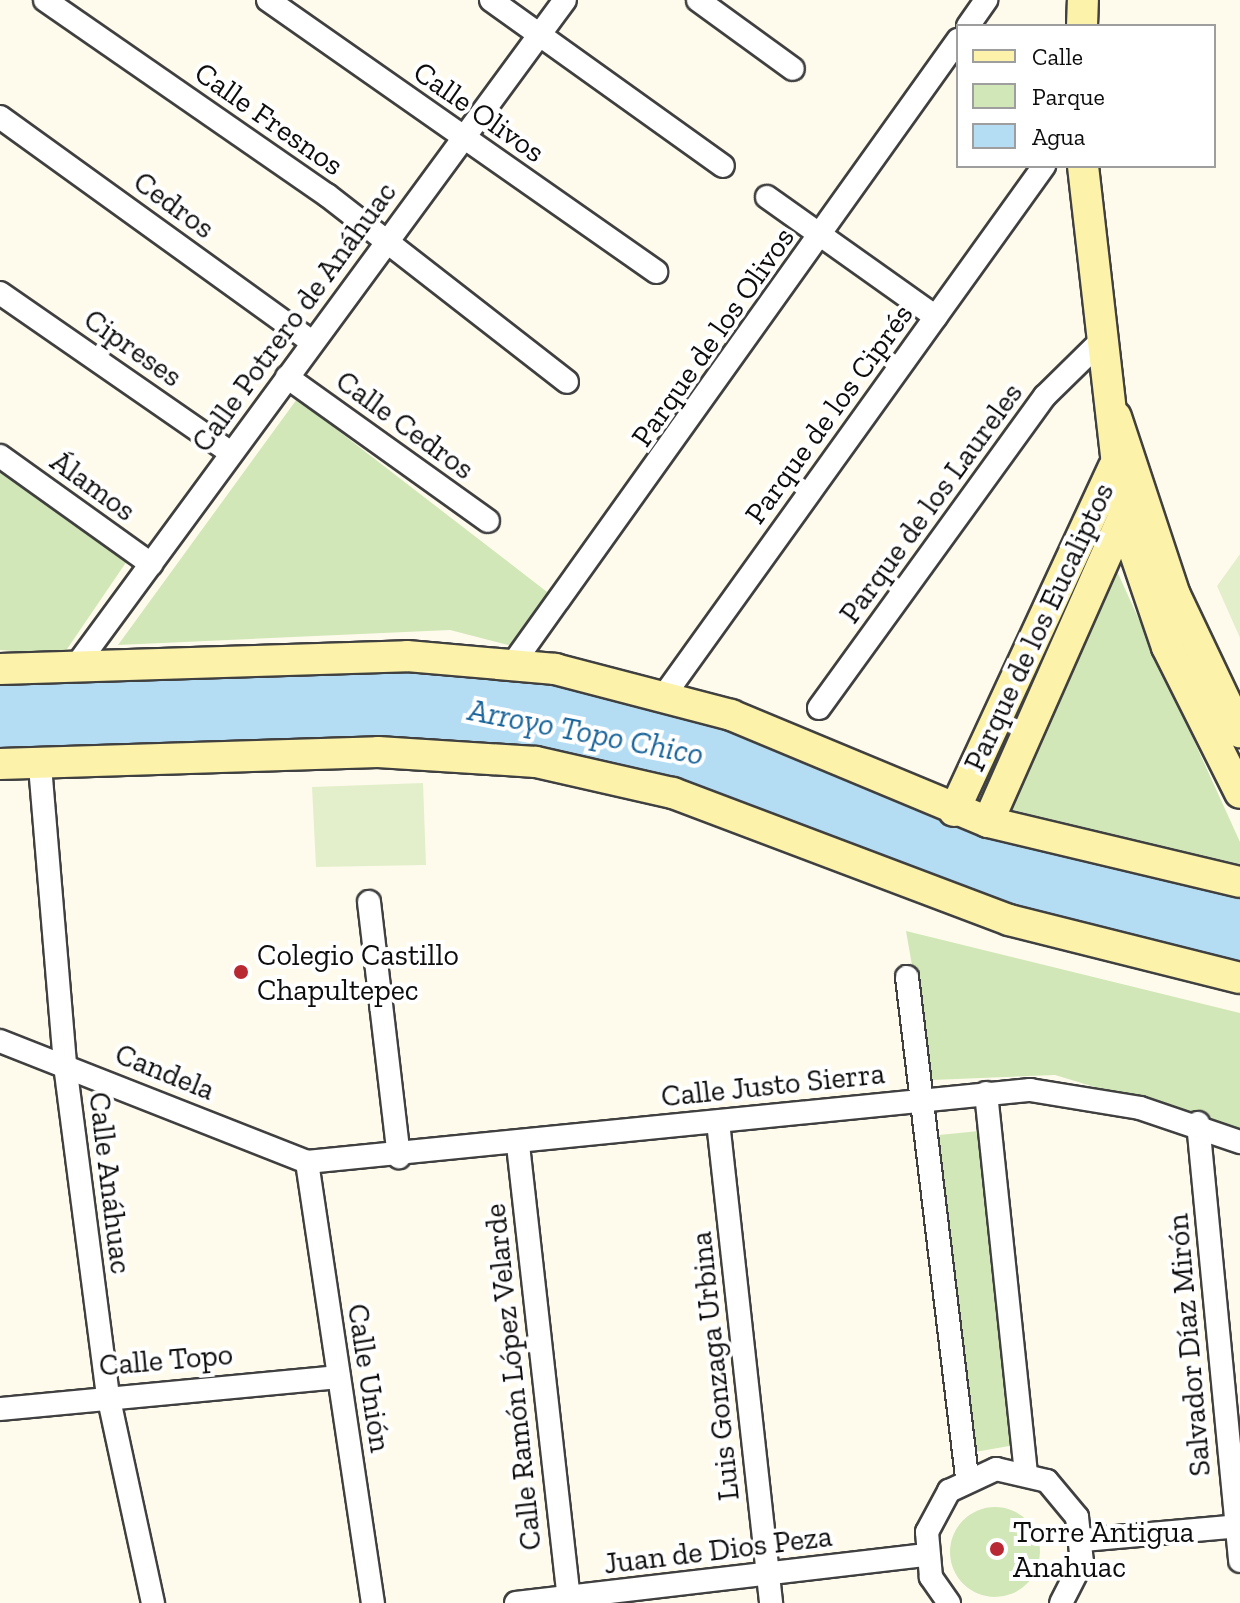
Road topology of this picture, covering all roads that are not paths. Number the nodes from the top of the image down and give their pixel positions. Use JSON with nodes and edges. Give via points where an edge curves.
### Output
{"nodes":[{"id":1,"x":45,"y":0,"type":"edge"},
{"id":2,"x":268,"y":0,"type":"edge"},
{"id":3,"x":491,"y":0,"type":"edge"},
{"id":4,"x":565,"y":0,"type":"edge"},
{"id":5,"x":698,"y":0,"type":"edge"},
{"id":6,"x":986,"y":0,"type":"edge"},
{"id":7,"x":1083,"y":0,"type":"edge"},
{"id":8,"x":969,"y":24,"type":"edge"},
{"id":9,"x":1082,"y":24,"type":"edge"},
{"id":10,"x":540,"y":34,"type":"junction"},
{"id":11,"x":956,"y":43,"type":"edge"},
{"id":12,"x":793,"y":69,"type":"dead end"},
{"id":13,"x":0,"y":117,"type":"edge"},
{"id":14,"x":463,"y":138,"type":"junction"},
{"id":15,"x":723,"y":166,"type":"dead end"},
{"id":16,"x":1043,"y":168,"type":"edge"},
{"id":17,"x":1083,"y":168,"type":"edge"},
{"id":18,"x":767,"y":197,"type":"dead end"},
{"id":19,"x":821,"y":234,"type":"junction"},
{"id":20,"x":386,"y":241,"type":"junction"},
{"id":21,"x":656,"y":272,"type":"dead end"},
{"id":22,"x":0,"y":293,"type":"edge"},
{"id":23,"x":936,"y":317,"type":"junction"},
{"id":24,"x":1101,"y":341,"type":"junction"},
{"id":25,"x":312,"y":342,"type":"junction"},
{"id":26,"x":287,"y":377,"type":"junction"},
{"id":27,"x":567,"y":382,"type":"dead end"},
{"id":28,"x":231,"y":453,"type":"junction"},
{"id":29,"x":0,"y":456,"type":"edge"},
{"id":30,"x":1122,"y":458,"type":"junction"},
{"id":31,"x":1123,"y":518,"type":"junction"},
{"id":32,"x":488,"y":521,"type":"dead end"},
{"id":33,"x":151,"y":564,"type":"junction"},
{"id":34,"x":512,"y":665,"type":"junction"},
{"id":35,"x":0,"y":669,"type":"edge"},
{"id":36,"x":73,"y":670,"type":"junction"},
{"id":37,"x":663,"y":697,"type":"junction"},
{"id":38,"x":819,"y":708,"type":"dead end"},
{"id":39,"x":1240,"y":732,"type":"edge"},
{"id":40,"x":0,"y":764,"type":"edge"},
{"id":41,"x":40,"y":766,"type":"junction"},
{"id":42,"x":1240,"y":793,"type":"edge"},
{"id":43,"x":954,"y":811,"type":"junction"},
{"id":44,"x":988,"y":822,"type":"junction"},
{"id":45,"x":1240,"y":882,"type":"edge"},
{"id":46,"x":369,"y":902,"type":"dead end"},
{"id":47,"x":907,"y":977,"type":"dead end"},
{"id":48,"x":1240,"y":978,"type":"edge"},
{"id":49,"x":0,"y":1041,"type":"edge"},
{"id":50,"x":65,"y":1065,"type":"junction"},
{"id":51,"x":986,"y":1093,"type":"junction"},
{"id":52,"x":921,"y":1099,"type":"junction"},
{"id":53,"x":718,"y":1122,"type":"junction"},
{"id":54,"x":1198,"y":1123,"type":"junction"},
{"id":55,"x":1240,"y":1142,"type":"edge"},
{"id":56,"x":518,"y":1145,"type":"junction"},
{"id":57,"x":399,"y":1157,"type":"junction"},
{"id":58,"x":307,"y":1162,"type":"junction"},
{"id":59,"x":338,"y":1377,"type":"junction"},
{"id":60,"x":108,"y":1395,"type":"junction"},
{"id":61,"x":0,"y":1409,"type":"edge"},
{"id":62,"x":1026,"y":1471,"type":"junction"},
{"id":63,"x":967,"y":1477,"type":"junction"},
{"id":64,"x":1238,"y":1526,"type":"edge"},
{"id":65,"x":1083,"y":1540,"type":"junction"},
{"id":66,"x":926,"y":1555,"type":"junction"},
{"id":67,"x":1240,"y":1561,"type":"edge"},
{"id":68,"x":768,"y":1575,"type":"junction"},
{"id":69,"x":568,"y":1601,"type":"edge"},
{"id":70,"x":153,"y":1603,"type":"edge"},
{"id":71,"x":373,"y":1603,"type":"edge"},
{"id":72,"x":516,"y":1603,"type":"edge"},
{"id":73,"x":771,"y":1603,"type":"edge"},
{"id":74,"x":949,"y":1603,"type":"edge"},
{"id":75,"x":1061,"y":1603,"type":"edge"}],
"edges":[{"from":1,"to":20,"type":"street","name":"Calle Fresnos"},
{"from":2,"to":14,"type":"street","name":"Calle Olivos"},
{"from":3,"to":10,"type":"street"},
{"from":4,"to":10,"type":"street","name":"Calle Potrero de Anáhuac"},
{"from":5,"to":12,"type":"street"},
{"from":6,"to":8,"type":"street"},
{"from":7,"to":9,"type":"main road"},
{"from":10,"to":14,"type":"street","name":"Calle Potrero de Anáhuac"},
{"from":10,"to":15,"type":"street"},
{"from":11,"to":19,"type":"street","name":"Parque de los Olivos"},
{"from":13,"to":25,"type":"street","name":"Cedros"},
{"from":14,"to":20,"type":"street","name":"Calle Potrero de Anáhuac"},
{"from":14,"to":21,"type":"street","name":"Calle Olivos"},
{"from":16,"to":23,"type":"street","name":"Parque de los Ciprés"},
{"from":17,"to":24,"type":"main road"},
{"from":18,"to":19,"type":"street"},
{"from":19,"to":23,"type":"street"},
{"from":19,"to":34,"type":"street","name":"Parque de los Olivos"},
{"from":20,"to":25,"type":"street","name":"Calle Potrero de Anáhuac"},
{"from":20,"to":27,"type":"street","name":"Calle Fresnos"},
{"from":22,"to":28,"type":"street","name":"Cipreses"},
{"from":23,"to":37,"type":"street","name":"Parque de los Ciprés"},
{"from":24,"to":30,"type":"main road"},
{"from":24,"to":38,"type":"street","name":"Parque de los Laureles","via":[[1045,396]]},
{"from":25,"to":26,"type":"street","name":"Calle Potrero de Anáhuac"},
{"from":26,"to":28,"type":"street","name":"Calle Potrero de Anáhuac"},
{"from":26,"to":32,"type":"street","name":"Calle Cedros"},
{"from":28,"to":33,"type":"street","name":"Calle Potrero de Anáhuac"},
{"from":29,"to":33,"type":"street","name":"Álamos"},
{"from":30,"to":31,"type":"main road"},
{"from":30,"to":39,"type":"main road","via":[[1175,595]]},
{"from":30,"to":43,"type":"main road","name":"Parque de los Eucaliptos"},
{"from":31,"to":42,"type":"main road","via":[[1167,647]]},
{"from":31,"to":44,"type":"main road","name":"Parque de los Eucaliptos"},
{"from":33,"to":36,"type":"street","name":"Calle Potrero de Anáhuac"},
{"from":34,"to":36,"type":"main road","via":[[407,656]]},
{"from":34,"to":37,"type":"main road","via":[[603,678]]},
{"from":35,"to":36,"type":"main road"},
{"from":37,"to":43,"type":"main road","via":[[731,715]]},
{"from":40,"to":41,"type":"main road"},
{"from":41,"to":48,"type":"main road","via":[[378,752],[549,764],[673,793],[1009,920]]},
{"from":41,"to":50,"type":"street","name":"Calle Anáhuac"},
{"from":43,"to":44,"type":"main road"},
{"from":44,"to":45,"type":"main road"},
{"from":46,"to":57,"type":"street"},
{"from":47,"to":52,"type":"street"},
{"from":49,"to":50,"type":"street","name":"Candela"},
{"from":50,"to":58,"type":"street","name":"Candela"},
{"from":50,"to":60,"type":"street","name":"Calle Anáhuac"},
{"from":51,"to":52,"type":"street","name":"Calle Justo Sierra"},
{"from":51,"to":54,"type":"street","name":"Calle Justo Sierra","via":[[1078,1093]]},
{"from":51,"to":62,"type":"street"},
{"from":52,"to":53,"type":"street","name":"Calle Justo Sierra"},
{"from":52,"to":63,"type":"street"},
{"from":53,"to":56,"type":"street","name":"Calle Justo Sierra"},
{"from":53,"to":68,"type":"street","name":"Luis Gonzaga Urbina"},
{"from":54,"to":55,"type":"street","name":"Calle Justo Sierra"},
{"from":54,"to":64,"type":"street","name":"Salvador Díaz Mirón"},
{"from":56,"to":57,"type":"street","name":"Calle Justo Sierra"},
{"from":56,"to":69,"type":"street","name":"Calle Ramón López Velarde"},
{"from":57,"to":58,"type":"street","name":"Calle Justo Sierra"},
{"from":58,"to":59,"type":"street","name":"Calle Unión"},
{"from":59,"to":60,"type":"street","name":"Calle Topo"},
{"from":59,"to":71,"type":"street","name":"Calle Unión"},
{"from":60,"to":61,"type":"street","name":"Calle Topo"},
{"from":60,"to":70,"type":"street","name":"Calle Anáhuac"},
{"from":62,"to":63,"type":"street"},
{"from":62,"to":65,"type":"street","via":[[1065,1497]]},
{"from":63,"to":66,"type":"street","via":[[935,1510]]},
{"from":64,"to":65,"type":"street"},
{"from":64,"to":67,"type":"street","name":"Salvador Díaz Mirón"},
{"from":65,"to":75,"type":"street","via":[[1078,1573]]},
{"from":66,"to":68,"type":"street","name":"Juan de Dios Peza"},
{"from":66,"to":74,"type":"street"},
{"from":68,"to":69,"type":"street","name":"Juan de Dios Peza"},
{"from":68,"to":73,"type":"street","name":"Luis Gonzaga Urbina"},
{"from":69,"to":72,"type":"street","name":"Juan de Dios Peza"}]}
